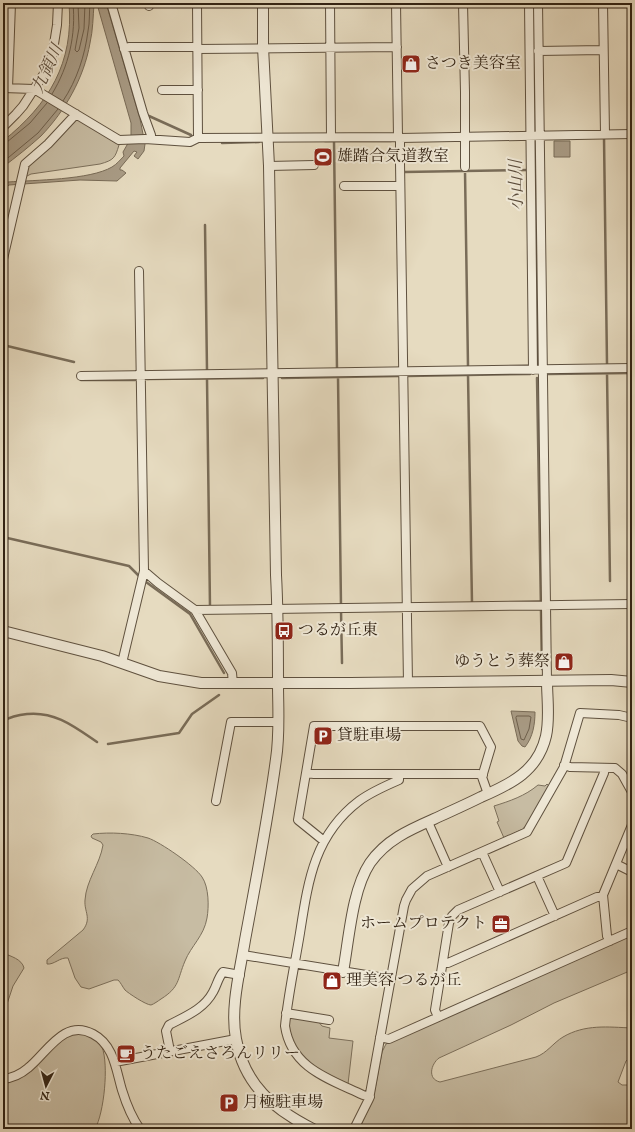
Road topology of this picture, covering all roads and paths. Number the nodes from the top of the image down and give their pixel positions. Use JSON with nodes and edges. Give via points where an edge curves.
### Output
{"nodes":[{"id":1,"x":10,"y":3,"type":"edge"},
{"id":2,"x":58,"y":3,"type":"edge"},
{"id":3,"x":111,"y":3,"type":"edge"},
{"id":4,"x":197,"y":3,"type":"edge"},
{"id":5,"x":263,"y":3,"type":"edge"},
{"id":6,"x":330,"y":3,"type":"edge"},
{"id":7,"x":396,"y":3,"type":"edge"},
{"id":8,"x":463,"y":3,"type":"edge"},
{"id":9,"x":529,"y":3,"type":"edge"},
{"id":10,"x":538,"y":3,"type":"edge"},
{"id":11,"x":603,"y":3,"type":"edge"},
{"id":12,"x":397,"y":46,"type":"junction"},
{"id":13,"x":263,"y":47,"type":"junction"},
{"id":14,"x":330,"y":47,"type":"junction"},
{"id":15,"x":197,"y":48,"type":"junction"},
{"id":16,"x":124,"y":49,"type":"junction"},
{"id":17,"x":604,"y":50,"type":"junction"},
{"id":18,"x":538,"y":51,"type":"junction"},
{"id":19,"x":6,"y":88,"type":"edge"},
{"id":20,"x":38,"y":90,"type":"junction"},
{"id":21,"x":162,"y":90,"type":"dead end"},
{"id":22,"x":198,"y":90,"type":"junction"},
{"id":23,"x":534,"y":105,"type":"junction"},
{"id":24,"x":72,"y":111,"type":"junction"},
{"id":25,"x":3,"y":127,"type":"edge"},
{"id":26,"x":605,"y":134,"type":"junction"},
{"id":27,"x":632,"y":134,"type":"edge"},
{"id":28,"x":534,"y":136,"type":"junction"},
{"id":29,"x":331,"y":137,"type":"junction"},
{"id":30,"x":464,"y":137,"type":"junction"},
{"id":31,"x":198,"y":138,"type":"junction"},
{"id":32,"x":268,"y":138,"type":"junction"},
{"id":33,"x":399,"y":138,"type":"junction"},
{"id":34,"x":148,"y":139,"type":"junction"},
{"id":35,"x":314,"y":165,"type":"dead end"},
{"id":36,"x":270,"y":166,"type":"junction"},
{"id":37,"x":465,"y":167,"type":"dead end"},
{"id":38,"x":344,"y":186,"type":"dead end"},
{"id":39,"x":400,"y":186,"type":"junction"},
{"id":40,"x":3,"y":259,"type":"edge"},
{"id":41,"x":139,"y":271,"type":"dead end"},
{"id":42,"x":632,"y":368,"type":"edge"},
{"id":43,"x":538,"y":370,"type":"junction"},
{"id":44,"x":403,"y":372,"type":"junction"},
{"id":45,"x":273,"y":374,"type":"junction"},
{"id":46,"x":81,"y":376,"type":"dead end"},
{"id":47,"x":141,"y":376,"type":"junction"},
{"id":48,"x":144,"y":571,"type":"junction"},
{"id":49,"x":632,"y":604,"type":"edge"},
{"id":50,"x":543,"y":605,"type":"junction"},
{"id":51,"x":407,"y":607,"type":"junction"},
{"id":52,"x":278,"y":609,"type":"junction"},
{"id":53,"x":196,"y":610,"type":"junction"},
{"id":54,"x":3,"y":631,"type":"edge"},
{"id":55,"x":122,"y":663,"type":"junction"},
{"id":56,"x":547,"y":681,"type":"junction"},
{"id":57,"x":632,"y":682,"type":"edge"},
{"id":58,"x":408,"y":683,"type":"junction"},
{"id":59,"x":232,"y":684,"type":"junction"},
{"id":60,"x":278,"y":684,"type":"junction"},
{"id":61,"x":632,"y":718,"type":"edge"},
{"id":62,"x":279,"y":722,"type":"junction"},
{"id":63,"x":564,"y":766,"type":"junction"},
{"id":64,"x":604,"y":768,"type":"junction"},
{"id":65,"x":306,"y":773,"type":"junction"},
{"id":66,"x":398,"y":774,"type":"junction"},
{"id":67,"x":483,"y":775,"type":"junction"},
{"id":68,"x":632,"y":792,"type":"edge"},
{"id":69,"x":488,"y":794,"type":"junction"},
{"id":70,"x":216,"y":801,"type":"dead end"},
{"id":71,"x":428,"y":822,"type":"junction"},
{"id":72,"x":632,"y":825,"type":"edge"},
{"id":73,"x":324,"y":841,"type":"junction"},
{"id":74,"x":482,"y":852,"type":"junction"},
{"id":75,"x":616,"y":864,"type":"junction"},
{"id":76,"x":448,"y":867,"type":"junction"},
{"id":77,"x":632,"y":872,"type":"edge"},
{"id":78,"x":537,"y":876,"type":"junction"},
{"id":79,"x":500,"y":892,"type":"junction"},
{"id":80,"x":603,"y":897,"type":"junction"},
{"id":81,"x":555,"y":916,"type":"junction"},
{"id":82,"x":632,"y":931,"type":"edge"},
{"id":83,"x":610,"y":940,"type":"junction"},
{"id":84,"x":243,"y":955,"type":"junction"},
{"id":85,"x":443,"y":962,"type":"junction"},
{"id":86,"x":295,"y":964,"type":"junction"},
{"id":87,"x":343,"y":972,"type":"junction"},
{"id":88,"x":240,"y":975,"type":"junction"},
{"id":89,"x":391,"y":979,"type":"junction"},
{"id":90,"x":286,"y":1013,"type":"junction"},
{"id":91,"x":438,"y":1017,"type":"junction"},
{"id":92,"x":329,"y":1020,"type":"dead end"},
{"id":93,"x":380,"y":1037,"type":"junction"},
{"id":94,"x":236,"y":1039,"type":"junction"},
{"id":95,"x":170,"y":1051,"type":"junction"},
{"id":96,"x":115,"y":1062,"type":"junction"},
{"id":97,"x":3,"y":1079,"type":"edge"},
{"id":98,"x":370,"y":1097,"type":"junction"},
{"id":99,"x":140,"y":1129,"type":"edge"},
{"id":100,"x":313,"y":1129,"type":"edge"},
{"id":101,"x":354,"y":1129,"type":"edge"}],
"edges":[{"from":1,"to":19,"type":"street"},
{"from":2,"to":20,"type":"street","via":[[51,63]]},
{"from":3,"to":16,"type":"street"},
{"from":4,"to":15,"type":"street"},
{"from":5,"to":13,"type":"street"},
{"from":6,"to":14,"type":"street"},
{"from":7,"to":12,"type":"street"},
{"from":8,"to":30,"type":"street"},
{"from":9,"to":23,"type":"street"},
{"from":10,"to":18,"type":"street"},
{"from":11,"to":17,"type":"street"},
{"from":12,"to":14,"type":"street"},
{"from":12,"to":33,"type":"street"},
{"from":13,"to":14,"type":"street"},
{"from":13,"to":15,"type":"street"},
{"from":13,"to":32,"type":"street"},
{"from":14,"to":29,"type":"street"},
{"from":15,"to":16,"type":"street"},
{"from":15,"to":22,"type":"street"},
{"from":16,"to":34,"type":"street","via":[[151,135]]},
{"from":17,"to":18,"type":"street"},
{"from":17,"to":26,"type":"street"},
{"from":18,"to":23,"type":"street"},
{"from":19,"to":20,"type":"street"},
{"from":20,"to":24,"type":"street"},
{"from":20,"to":25,"type":"street"},
{"from":21,"to":22,"type":"street"},
{"from":22,"to":31,"type":"street"},
{"from":23,"to":28,"type":"street"},
{"from":24,"to":34,"type":"street","via":[[115,138]]},
{"from":24,"to":40,"type":"street","via":[[48,144],[25,164]]},
{"from":26,"to":27,"type":"street"},
{"from":26,"to":28,"type":"street"},
{"from":28,"to":30,"type":"street"},
{"from":28,"to":43,"type":"street"},
{"from":29,"to":32,"type":"street"},
{"from":29,"to":33,"type":"street"},
{"from":30,"to":33,"type":"street"},
{"from":30,"to":37,"type":"street"},
{"from":31,"to":32,"type":"street"},
{"from":31,"to":34,"type":"street","via":[[190,142]]},
{"from":32,"to":36,"type":"street"},
{"from":33,"to":39,"type":"street"},
{"from":35,"to":36,"type":"street"},
{"from":36,"to":45,"type":"street"},
{"from":38,"to":39,"type":"street"},
{"from":39,"to":44,"type":"street"},
{"from":41,"to":47,"type":"street"},
{"from":42,"to":43,"type":"street"},
{"from":43,"to":44,"type":"street"},
{"from":43,"to":50,"type":"street"},
{"from":44,"to":45,"type":"street"},
{"from":44,"to":51,"type":"street"},
{"from":45,"to":47,"type":"street"},
{"from":45,"to":52,"type":"street"},
{"from":46,"to":47,"type":"street"},
{"from":47,"to":48,"type":"street"},
{"from":48,"to":53,"type":"street"},
{"from":48,"to":55,"type":"street"},
{"from":49,"to":50,"type":"street"},
{"from":50,"to":51,"type":"street"},
{"from":50,"to":56,"type":"street"},
{"from":51,"to":52,"type":"street"},
{"from":51,"to":58,"type":"street"},
{"from":52,"to":53,"type":"street"},
{"from":52,"to":60,"type":"street"},
{"from":53,"to":59,"type":"street","via":[[232,673]]},
{"from":54,"to":55,"type":"street"},
{"from":55,"to":59,"type":"street","via":[[173,679]]},
{"from":56,"to":57,"type":"street"},
{"from":56,"to":58,"type":"street"},
{"from":56,"to":69,"type":"street","via":[[547,728],[540,752],[531,766],[518,778]]},
{"from":58,"to":60,"type":"street"},
{"from":59,"to":60,"type":"street"},
{"from":60,"to":62,"type":"street"},
{"from":61,"to":63,"type":"street","via":[[580,713]]},
{"from":62,"to":70,"type":"street","via":[[231,722]]},
{"from":62,"to":84,"type":"street","via":[[277,758]]},
{"from":63,"to":64,"type":"street"},
{"from":63,"to":74,"type":"street","via":[[526,832]]},
{"from":64,"to":68,"type":"street","via":[[615,768],[619,771]]},
{"from":64,"to":78,"type":"street","via":[[566,863]]},
{"from":65,"to":66,"type":"street"},
{"from":65,"to":67,"type":"street","via":[[314,726],[480,726],[491,747]]},
{"from":65,"to":73,"type":"street","via":[[298,820]]},
{"from":66,"to":67,"type":"street"},
{"from":66,"to":73,"type":"street","via":[[398,780],[369,794],[348,810]]},
{"from":67,"to":69,"type":"street"},
{"from":69,"to":71,"type":"street"},
{"from":71,"to":76,"type":"street"},
{"from":71,"to":87,"type":"street","via":[[405,832],[389,843],[375,856],[365,872],[356,899]]},
{"from":72,"to":75,"type":"street"},
{"from":73,"to":86,"type":"street","via":[[308,883]]},
{"from":74,"to":76,"type":"street"},
{"from":74,"to":79,"type":"street"},
{"from":75,"to":77,"type":"street"},
{"from":75,"to":80,"type":"street"},
{"from":76,"to":89,"type":"street","via":[[422,880],[409,894],[404,906]]},
{"from":78,"to":79,"type":"street"},
{"from":78,"to":81,"type":"street"},
{"from":79,"to":85,"type":"street","via":[[458,910],[452,916]]},
{"from":80,"to":81,"type":"street","via":[[597,897]]},
{"from":80,"to":83,"type":"street","via":[[607,936]]},
{"from":81,"to":85,"type":"street","via":[[448,963]]},
{"from":82,"to":83,"type":"street"},
{"from":83,"to":91,"type":"street"},
{"from":84,"to":86,"type":"street"},
{"from":84,"to":88,"type":"street"},
{"from":85,"to":91,"type":"street","via":[[435,1010]]},
{"from":86,"to":87,"type":"street"},
{"from":86,"to":90,"type":"street"},
{"from":87,"to":89,"type":"street"},
{"from":88,"to":94,"type":"street","via":[[234,1012]]},
{"from":88,"to":95,"type":"street","via":[[223,972],[214,991],[201,1007],[169,1025],[166,1031]]},
{"from":89,"to":93,"type":"street"},
{"from":90,"to":92,"type":"street"},
{"from":90,"to":98,"type":"street","via":[[284,1026],[288,1042],[302,1062],[316,1072]]},
{"from":91,"to":93,"type":"street","via":[[388,1039]]},
{"from":93,"to":98,"type":"street"},
{"from":94,"to":95,"type":"street"},
{"from":94,"to":100,"type":"street","via":[[249,1075],[263,1095],[282,1112]]},
{"from":95,"to":96,"type":"street"},
{"from":96,"to":97,"type":"street","via":[[109,1050],[96,1036],[83,1030],[75,1030],[62,1035],[29,1068]]},
{"from":96,"to":99,"type":"street","via":[[122,1091]]},
{"from":98,"to":101,"type":"street"}]}
